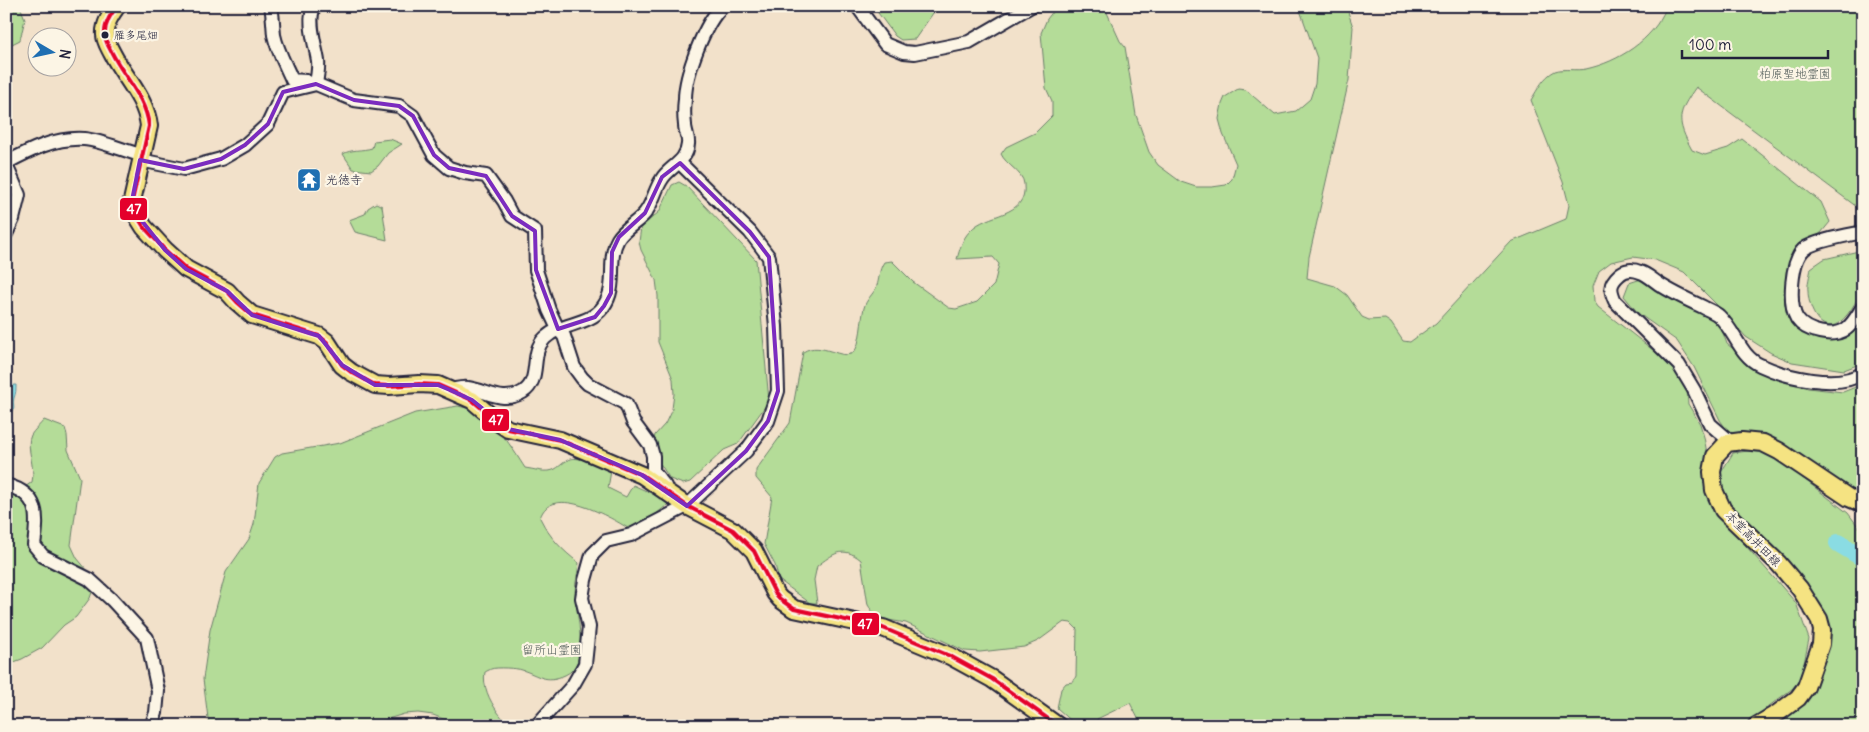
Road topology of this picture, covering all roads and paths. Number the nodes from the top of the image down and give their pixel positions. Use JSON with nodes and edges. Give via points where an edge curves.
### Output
{"nodes":[{"id":1,"x":117,"y":6,"type":"edge"},
{"id":2,"x":271,"y":6,"type":"edge"},
{"id":3,"x":315,"y":6,"type":"edge"},
{"id":4,"x":723,"y":6,"type":"edge"},
{"id":5,"x":857,"y":6,"type":"edge"},
{"id":6,"x":1031,"y":6,"type":"edge"},
{"id":7,"x":314,"y":85,"type":"junction"},
{"id":8,"x":140,"y":158,"type":"junction"},
{"id":9,"x":680,"y":163,"type":"junction"},
{"id":10,"x":6,"y":164,"type":"edge"},
{"id":11,"x":1863,"y":232,"type":"edge"},
{"id":12,"x":6,"y":234,"type":"edge"},
{"id":13,"x":1863,"y":307,"type":"edge"},
{"id":14,"x":558,"y":329,"type":"junction"},
{"id":15,"x":1863,"y":373,"type":"edge"},
{"id":16,"x":450,"y":390,"type":"junction"},
{"id":17,"x":1732,"y":442,"type":"junction"},
{"id":18,"x":6,"y":485,"type":"edge"},
{"id":19,"x":670,"y":494,"type":"junction"},
{"id":20,"x":1863,"y":504,"type":"edge"},
{"id":21,"x":687,"y":506,"type":"junction"},
{"id":22,"x":151,"y":726,"type":"edge"},
{"id":23,"x":536,"y":726,"type":"edge"},
{"id":24,"x":1058,"y":726,"type":"edge"},
{"id":25,"x":1756,"y":726,"type":"edge"}],
"edges":[{"from":1,"to":8,"type":"main road","via":[[109,17],[104,34],[148,116]]},
{"from":2,"to":7,"type":"street","via":[[274,34],[292,80]]},
{"from":3,"to":7,"type":"street","via":[[312,30],[318,63]]},
{"from":4,"to":9,"type":"street","via":[[717,11],[690,67],[685,97],[688,144]]},
{"from":5,"to":6,"type":"street","via":[[885,44],[915,53],[969,42]]},
{"from":7,"to":8,"type":"street","via":[[283,92],[268,124],[245,146],[221,159],[184,169]]},
{"from":7,"to":14,"type":"street","via":[[354,100],[399,106],[413,116],[434,155],[449,168],[486,176],[512,216],[535,232],[536,270]]},
{"from":8,"to":10,"type":"street","via":[[84,139],[54,142],[31,149]]},
{"from":8,"to":16,"type":"main road","via":[[132,201],[134,211],[144,227],[186,270],[227,291],[252,315],[319,336],[327,342],[342,365],[375,384],[420,384]]},
{"from":9,"to":14,"type":"street","via":[[662,177],[645,213],[619,237],[612,252],[611,293],[604,306],[594,317]]},
{"from":9,"to":21,"type":"street","via":[[750,232],[769,257],[778,391],[768,421],[746,451]]},
{"from":10,"to":12,"type":"street","via":[[19,195]]},
{"from":11,"to":13,"type":"street","via":[[1806,248],[1796,262],[1792,295],[1797,318],[1804,326],[1826,332],[1846,329]]},
{"from":14,"to":16,"type":"street","via":[[538,347],[532,383],[524,391],[504,398],[468,388]]},
{"from":14,"to":19,"type":"street","via":[[582,378],[626,404],[650,445],[653,471]]},
{"from":15,"to":17,"type":"street","via":[[1856,378],[1825,380],[1801,378],[1759,365],[1750,358],[1719,316],[1642,272],[1630,270],[1621,273],[1610,291],[1615,301],[1679,365],[1710,424]]},
{"from":16,"to":19,"type":"main road","via":[[472,400],[508,429],[560,440],[642,475]]},
{"from":17,"to":20,"type":"main road","via":[[1763,443],[1848,498]]},
{"from":17,"to":25,"type":"main road","name":"本堂高井田線","via":[[1715,456],[1712,472],[1714,490],[1723,510],[1789,576],[1819,619],[1822,630],[1821,644],[1806,687],[1798,698]]},
{"from":18,"to":22,"type":"street","via":[[30,497],[37,520],[34,545],[43,556],[89,579],[147,638],[158,691]]},
{"from":19,"to":21,"type":"main road"},
{"from":21,"to":23,"type":"street","via":[[631,535],[606,541],[592,555],[582,598],[589,628],[585,664],[573,685]]},
{"from":21,"to":24,"type":"main road","via":[[733,530],[754,551],[775,593],[794,609],[883,628],[915,640],[992,679]]}]}
